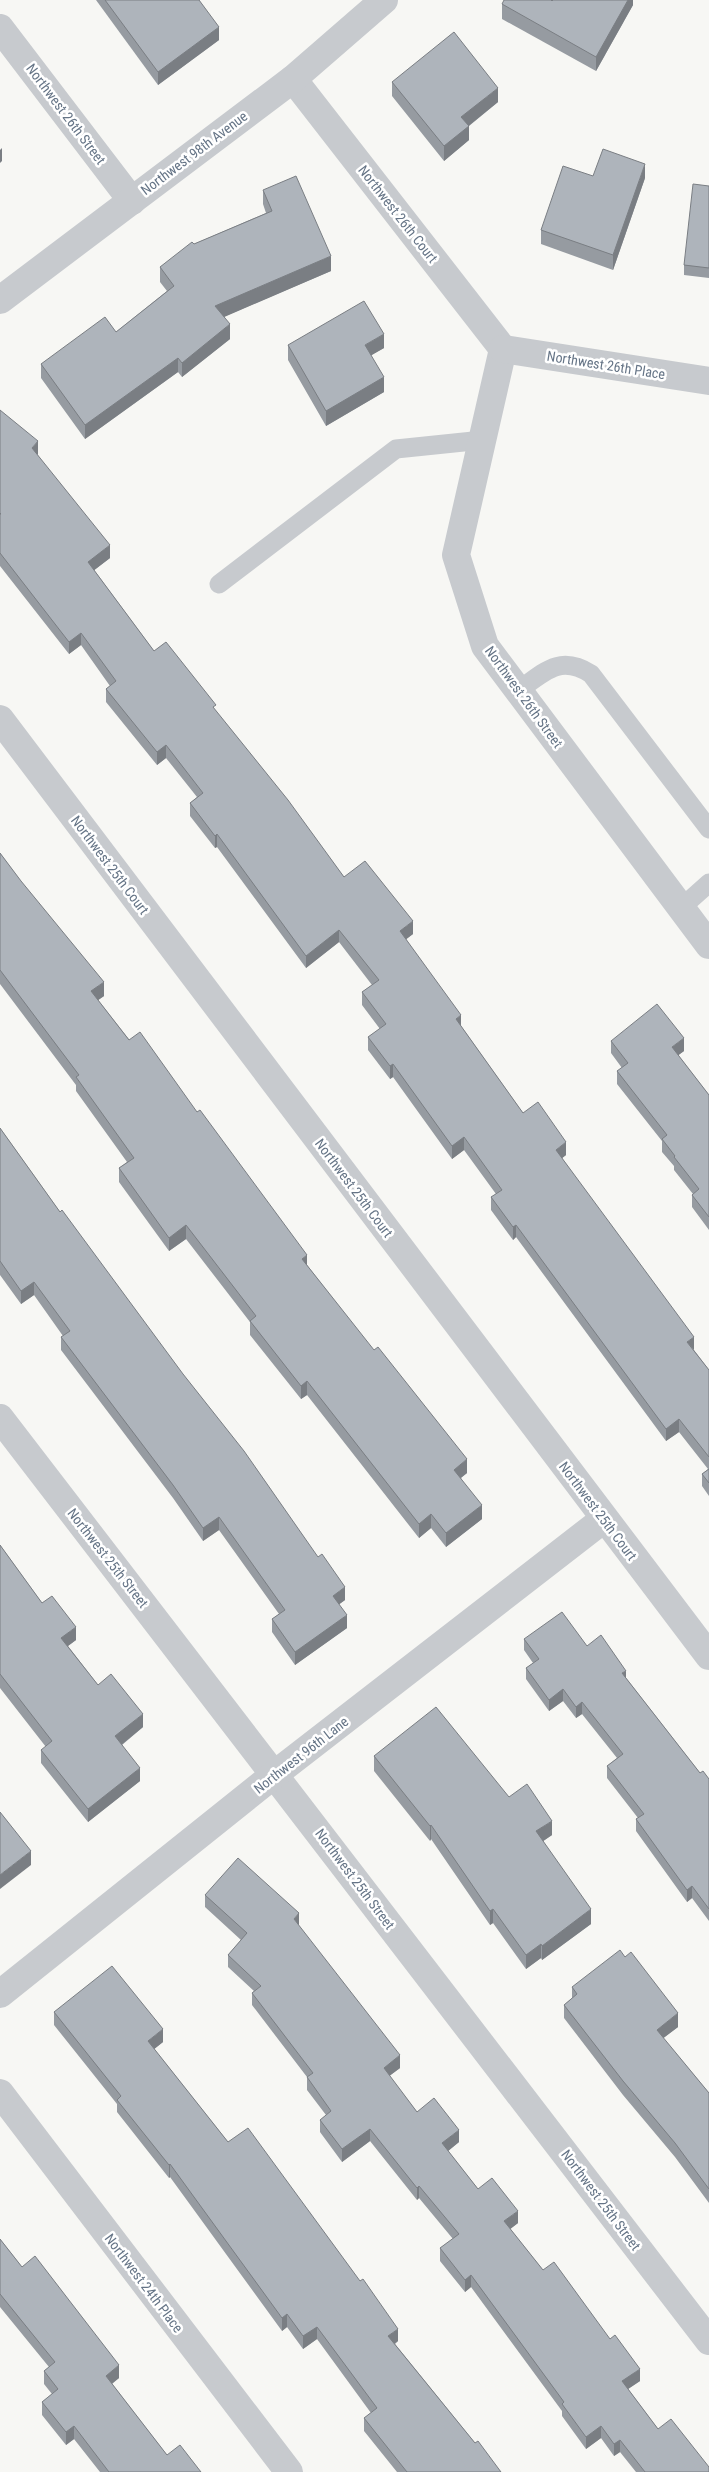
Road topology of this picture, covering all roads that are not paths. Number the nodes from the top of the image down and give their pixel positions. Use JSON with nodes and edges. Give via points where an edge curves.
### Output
{"nodes":[{"id":1,"x":384,"y":0,"type":"edge"},
{"id":2,"x":0,"y":28,"type":"edge"},
{"id":3,"x":293,"y":79,"type":"junction"},
{"id":4,"x":132,"y":201,"type":"junction"},
{"id":5,"x":0,"y":300,"type":"edge"},
{"id":6,"x":503,"y":349,"type":"junction"},
{"id":7,"x":709,"y":380,"type":"edge"},
{"id":8,"x":483,"y":440,"type":"junction"},
{"id":9,"x":219,"y":584,"type":"dead end"},
{"id":10,"x":518,"y":691,"type":"junction"},
{"id":11,"x":0,"y":719,"type":"edge"},
{"id":12,"x":709,"y":829,"type":"edge"},
{"id":13,"x":709,"y":883,"type":"edge"},
{"id":14,"x":681,"y":908,"type":"junction"},
{"id":15,"x":709,"y":945,"type":"edge"},
{"id":16,"x":0,"y":1418,"type":"edge"},
{"id":17,"x":604,"y":1519,"type":"junction"},
{"id":18,"x":709,"y":1656,"type":"edge"},
{"id":19,"x":275,"y":1774,"type":"junction"},
{"id":20,"x":0,"y":1994,"type":"edge"},
{"id":21,"x":0,"y":2093,"type":"edge"},
{"id":22,"x":709,"y":2341,"type":"edge"},
{"id":23,"x":289,"y":2472,"type":"edge"}],
"edges":[{"from":1,"to":3,"type":"street","name":"Northwest 98th Avenue"},
{"from":2,"to":4,"type":"street","name":"Northwest 26th Street"},
{"from":3,"to":4,"type":"street","name":"Northwest 98th Avenue"},
{"from":3,"to":6,"type":"street","name":"Northwest 26th Court"},
{"from":4,"to":5,"type":"street","name":"Northwest 98th Avenue"},
{"from":6,"to":7,"type":"street","name":"Northwest 26th Place"},
{"from":6,"to":8,"type":"street","name":"Northwest 26th Street"},
{"from":8,"to":9,"type":"lane","via":[[396,449]]},
{"from":8,"to":10,"type":"street","name":"Northwest 26th Street","via":[[456,555],[485,646]]},
{"from":10,"to":12,"type":"lane","via":[[546,671],[563,664],[578,665],[592,674]]},
{"from":10,"to":14,"type":"street","name":"Northwest 26th Street"},
{"from":11,"to":17,"type":"street","name":"Northwest 25th Court"},
{"from":13,"to":14,"type":"lane"},
{"from":14,"to":15,"type":"street","name":"Northwest 26th Street"},
{"from":16,"to":19,"type":"street","name":"Northwest 25th Street"},
{"from":17,"to":18,"type":"street","name":"Northwest 25th Court"},
{"from":17,"to":19,"type":"street","name":"Northwest 96th Lane"},
{"from":19,"to":20,"type":"street","name":"Northwest 96th Lane"},
{"from":19,"to":22,"type":"street","name":"Northwest 25th Street"},
{"from":21,"to":23,"type":"street","name":"Northwest 24th Place"}]}
